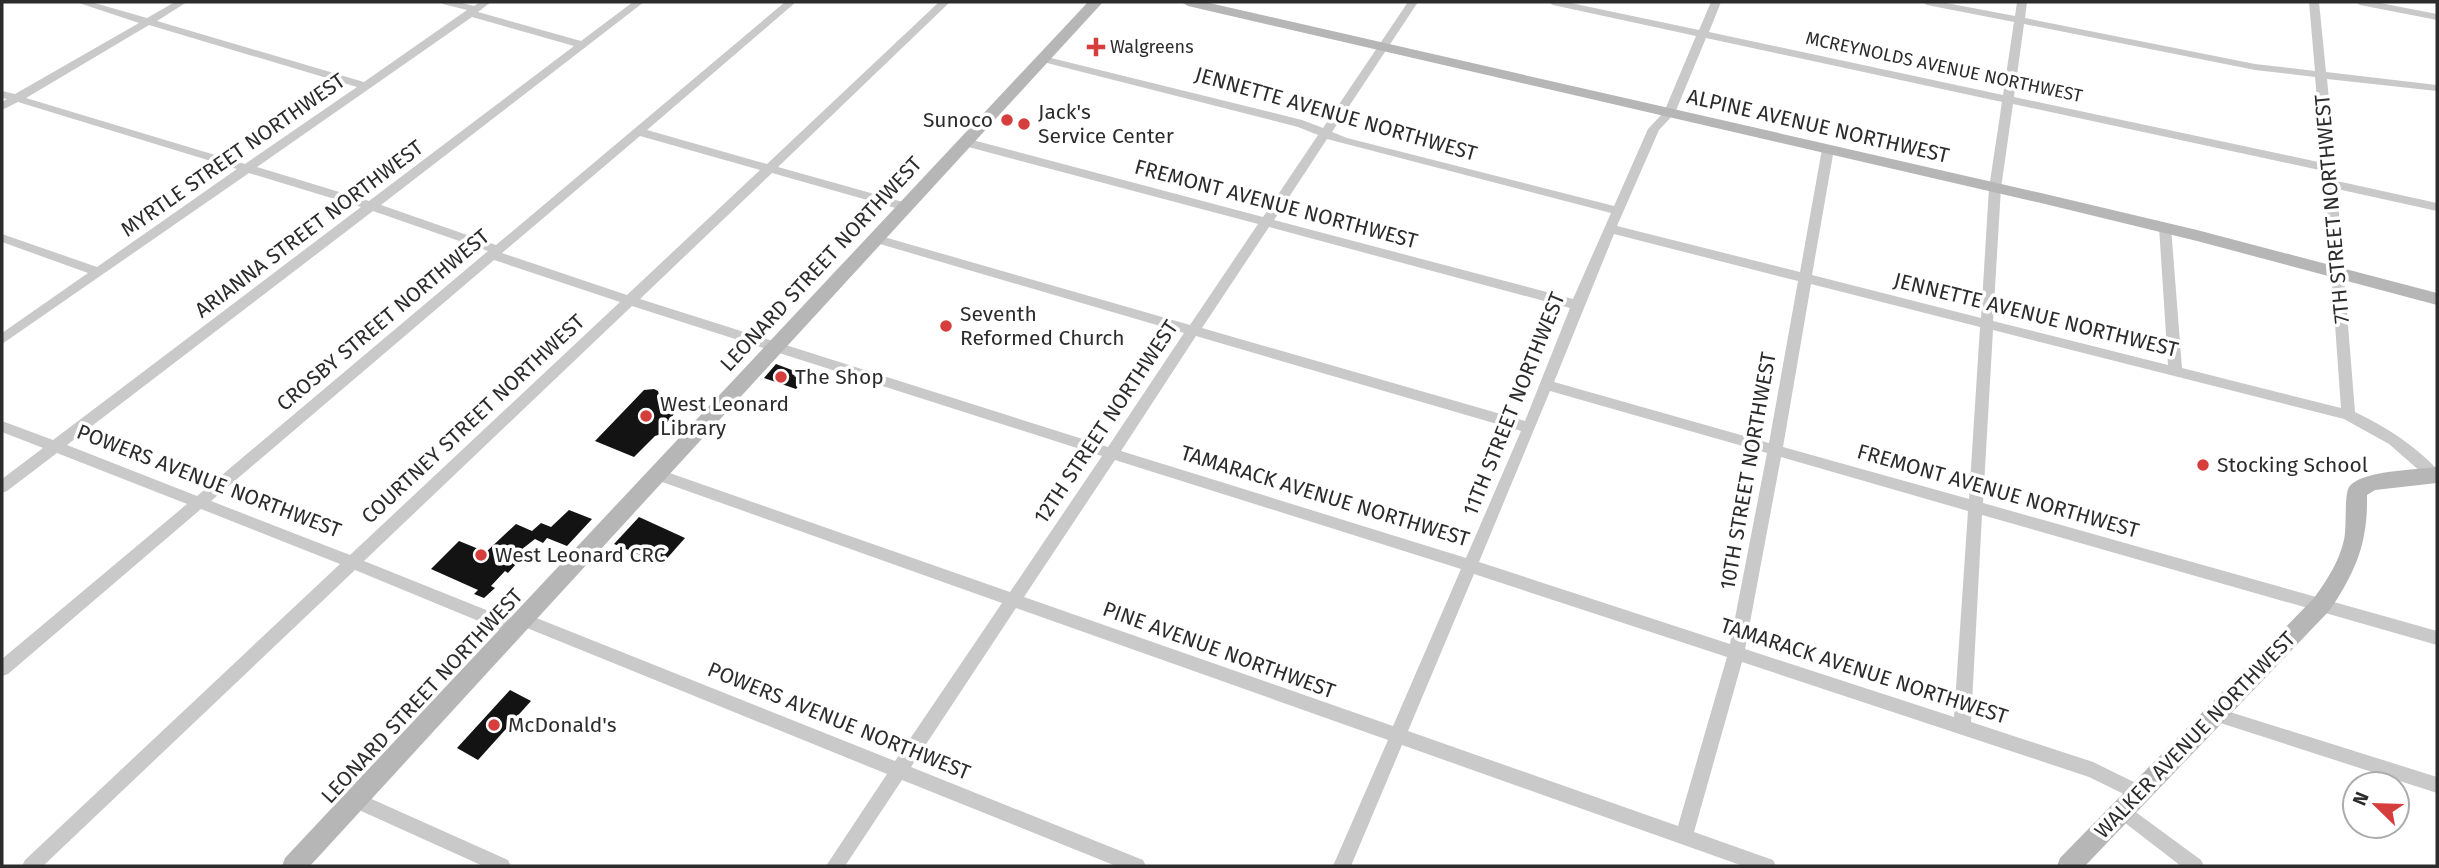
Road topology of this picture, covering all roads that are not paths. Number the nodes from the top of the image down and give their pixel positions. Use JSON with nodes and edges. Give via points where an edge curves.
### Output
{"nodes":[{"id":1,"x":81,"y":2,"type":"edge"},
{"id":2,"x":182,"y":2,"type":"edge"},
{"id":3,"x":447,"y":2,"type":"edge"},
{"id":4,"x":486,"y":2,"type":"edge"},
{"id":5,"x":639,"y":2,"type":"edge"},
{"id":6,"x":791,"y":2,"type":"edge"},
{"id":7,"x":945,"y":2,"type":"edge"},
{"id":8,"x":1096,"y":2,"type":"edge"},
{"id":9,"x":1188,"y":2,"type":"edge"},
{"id":10,"x":1413,"y":2,"type":"edge"},
{"id":11,"x":1553,"y":2,"type":"edge"},
{"id":12,"x":1716,"y":2,"type":"edge"},
{"id":13,"x":1927,"y":2,"type":"edge"},
{"id":14,"x":2022,"y":2,"type":"edge"},
{"id":15,"x":2314,"y":2,"type":"edge"},
{"id":16,"x":2360,"y":2,"type":"edge"},
{"id":17,"x":472,"y":11,"type":"junction"},
{"id":18,"x":2437,"y":16,"type":"edge"},
{"id":19,"x":2019,"y":20,"type":"junction"},
{"id":20,"x":149,"y":22,"type":"junction"},
{"id":21,"x":1703,"y":34,"type":"junction"},
{"id":22,"x":583,"y":45,"type":"junction"},
{"id":23,"x":1382,"y":47,"type":"junction"},
{"id":24,"x":1043,"y":59,"type":"junction"},
{"id":25,"x":2322,"y":76,"type":"junction"},
{"id":26,"x":366,"y":86,"type":"junction"},
{"id":27,"x":2437,"y":88,"type":"edge"},
{"id":28,"x":2,"y":94,"type":"edge"},
{"id":29,"x":2007,"y":98,"type":"junction"},
{"id":30,"x":16,"y":99,"type":"junction"},
{"id":31,"x":2,"y":107,"type":"edge"},
{"id":32,"x":1669,"y":113,"type":"junction"},
{"id":33,"x":637,"y":131,"type":"junction"},
{"id":34,"x":1325,"y":133,"type":"junction"},
{"id":35,"x":965,"y":142,"type":"junction"},
{"id":36,"x":1828,"y":149,"type":"junction"},
{"id":37,"x":2329,"y":168,"type":"junction"},
{"id":38,"x":245,"y":169,"type":"junction"},
{"id":39,"x":768,"y":169,"type":"junction"},
{"id":40,"x":2331,"y":184,"type":"junction"},
{"id":41,"x":1994,"y":188,"type":"junction"},
{"id":42,"x":371,"y":205,"type":"junction"},
{"id":43,"x":906,"y":207,"type":"junction"},
{"id":44,"x":2437,"y":207,"type":"edge"},
{"id":45,"x":1618,"y":211,"type":"junction"},
{"id":46,"x":1267,"y":223,"type":"junction"},
{"id":47,"x":2165,"y":227,"type":"junction"},
{"id":48,"x":1611,"y":229,"type":"junction"},
{"id":49,"x":2,"y":238,"type":"edge"},
{"id":50,"x":877,"y":239,"type":"junction"},
{"id":51,"x":496,"y":252,"type":"junction"},
{"id":52,"x":98,"y":272,"type":"junction"},
{"id":53,"x":2337,"y":272,"type":"junction"},
{"id":54,"x":1804,"y":279,"type":"junction"},
{"id":55,"x":2437,"y":299,"type":"edge"},
{"id":56,"x":629,"y":300,"type":"junction"},
{"id":57,"x":1577,"y":305,"type":"junction"},
{"id":58,"x":1985,"y":324,"type":"junction"},
{"id":59,"x":1192,"y":331,"type":"junction"},
{"id":60,"x":2,"y":339,"type":"edge"},
{"id":61,"x":775,"y":347,"type":"junction"},
{"id":62,"x":2175,"y":371,"type":"junction"},
{"id":63,"x":1546,"y":385,"type":"junction"},
{"id":64,"x":2348,"y":415,"type":"junction"},
{"id":65,"x":2,"y":426,"type":"edge"},
{"id":66,"x":1529,"y":428,"type":"junction"},
{"id":67,"x":57,"y":446,"type":"junction"},
{"id":68,"x":1775,"y":450,"type":"junction"},
{"id":69,"x":1111,"y":453,"type":"junction"},
{"id":70,"x":656,"y":474,"type":"junction"},
{"id":71,"x":2436,"y":475,"type":"edge"},
{"id":72,"x":2,"y":487,"type":"edge"},
{"id":73,"x":200,"y":502,"type":"junction"},
{"id":74,"x":1974,"y":505,"type":"junction"},
{"id":75,"x":352,"y":562,"type":"junction"},
{"id":76,"x":1471,"y":566,"type":"junction"},
{"id":77,"x":1013,"y":598,"type":"junction"},
{"id":78,"x":2322,"y":604,"type":"junction"},
{"id":79,"x":519,"y":624,"type":"junction"},
{"id":80,"x":2437,"y":638,"type":"edge"},
{"id":81,"x":1736,"y":653,"type":"junction"},
{"id":82,"x":2,"y":669,"type":"edge"},
{"id":83,"x":2214,"y":714,"type":"junction"},
{"id":84,"x":1962,"y":727,"type":"junction"},
{"id":85,"x":1396,"y":735,"type":"junction"},
{"id":86,"x":900,"y":770,"type":"junction"},
{"id":87,"x":2437,"y":785,"type":"edge"},
{"id":88,"x":2138,"y":793,"type":"junction"},
{"id":89,"x":356,"y":800,"type":"junction"},
{"id":90,"x":2122,"y":810,"type":"junction"},
{"id":91,"x":1684,"y":837,"type":"junction"},
{"id":92,"x":31,"y":866,"type":"edge"},
{"id":93,"x":294,"y":866,"type":"edge"},
{"id":94,"x":502,"y":866,"type":"edge"},
{"id":95,"x":835,"y":866,"type":"edge"},
{"id":96,"x":1137,"y":866,"type":"edge"},
{"id":97,"x":1342,"y":866,"type":"edge"},
{"id":98,"x":1767,"y":866,"type":"edge"},
{"id":99,"x":2069,"y":866,"type":"edge"},
{"id":100,"x":2195,"y":866,"type":"edge"}],
"edges":[{"from":1,"to":20,"type":"street"},
{"from":2,"to":20,"type":"street"},
{"from":3,"to":17,"type":"street"},
{"from":4,"to":17,"type":"street","name":"MYRTLE STREET NORTHWEST"},
{"from":5,"to":22,"type":"street","name":"ARIANNA STREET NORTHWEST"},
{"from":6,"to":33,"type":"street","name":"CROSBY STREET NORTHWEST"},
{"from":7,"to":39,"type":"street","name":"COURTNEY STREET NORTHWEST"},
{"from":8,"to":24,"type":"main road","name":"LEONARD STREET NORTHWEST"},
{"from":9,"to":23,"type":"main road","name":"ALPINE AVENUE NORTHWEST"},
{"from":10,"to":23,"type":"street","name":"12TH STREET NORTHWEST"},
{"from":11,"to":21,"type":"street","name":"MCREYNOLDS AVENUE NORTHWEST"},
{"from":12,"to":21,"type":"street","name":"11TH STREET NORTHWEST"},
{"from":13,"to":19,"type":"street"},
{"from":14,"to":19,"type":"street"},
{"from":15,"to":25,"type":"street","name":"7TH STREET NORTHWEST"},
{"from":16,"to":18,"type":"street"},
{"from":17,"to":22,"type":"street"},
{"from":17,"to":26,"type":"street","name":"MYRTLE STREET NORTHWEST"},
{"from":19,"to":25,"type":"street","via":[[2243,65]]},
{"from":19,"to":29,"type":"street"},
{"from":20,"to":26,"type":"street"},
{"from":20,"to":30,"type":"street"},
{"from":21,"to":29,"type":"street","name":"MCREYNOLDS AVENUE NORTHWEST"},
{"from":21,"to":32,"type":"street","name":"11TH STREET NORTHWEST"},
{"from":22,"to":42,"type":"street","name":"ARIANNA STREET NORTHWEST"},
{"from":23,"to":32,"type":"main road","name":"ALPINE AVENUE NORTHWEST"},
{"from":23,"to":34,"type":"street","name":"12TH STREET NORTHWEST"},
{"from":24,"to":34,"type":"street","name":"JENNETTE AVENUE NORTHWEST"},
{"from":24,"to":35,"type":"main road","name":"LEONARD STREET NORTHWEST"},
{"from":25,"to":27,"type":"street"},
{"from":25,"to":37,"type":"street","name":"7TH STREET NORTHWEST"},
{"from":26,"to":38,"type":"street","name":"MYRTLE STREET NORTHWEST"},
{"from":28,"to":30,"type":"street","name":"TAMARACK AVENUE NORTHWEST"},
{"from":29,"to":37,"type":"street","name":"MCREYNOLDS AVENUE NORTHWEST"},
{"from":29,"to":41,"type":"street"},
{"from":30,"to":31,"type":"street"},
{"from":30,"to":38,"type":"street","name":"TAMARACK AVENUE NORTHWEST"},
{"from":32,"to":36,"type":"main road","name":"ALPINE AVENUE NORTHWEST"},
{"from":32,"to":45,"type":"street","name":"11TH STREET NORTHWEST","via":[[1654,129]]},
{"from":33,"to":39,"type":"street"},
{"from":33,"to":51,"type":"street","name":"CROSBY STREET NORTHWEST"},
{"from":34,"to":45,"type":"street","name":"JENNETTE AVENUE NORTHWEST"},
{"from":34,"to":46,"type":"street","name":"12TH STREET NORTHWEST"},
{"from":35,"to":43,"type":"main road","name":"LEONARD STREET NORTHWEST"},
{"from":35,"to":46,"type":"street","name":"FREMONT AVENUE NORTHWEST"},
{"from":36,"to":41,"type":"main road","name":"ALPINE AVENUE NORTHWEST"},
{"from":36,"to":54,"type":"street","name":"10TH STREET NORTHWEST"},
{"from":37,"to":40,"type":"street","name":"7TH STREET NORTHWEST"},
{"from":38,"to":42,"type":"street","name":"TAMARACK AVENUE NORTHWEST"},
{"from":38,"to":52,"type":"street","name":"MYRTLE STREET NORTHWEST"},
{"from":39,"to":43,"type":"street"},
{"from":39,"to":56,"type":"street","name":"COURTNEY STREET NORTHWEST"},
{"from":40,"to":44,"type":"street"},
{"from":40,"to":53,"type":"street","name":"7TH STREET NORTHWEST"},
{"from":41,"to":47,"type":"main road","name":"ALPINE AVENUE NORTHWEST"},
{"from":41,"to":58,"type":"street"},
{"from":42,"to":51,"type":"street","name":"TAMARACK AVENUE NORTHWEST"},
{"from":42,"to":67,"type":"street","name":"ARIANNA STREET NORTHWEST"},
{"from":43,"to":50,"type":"main road","name":"LEONARD STREET NORTHWEST"},
{"from":45,"to":48,"type":"street","name":"11TH STREET NORTHWEST"},
{"from":46,"to":57,"type":"street","name":"FREMONT AVENUE NORTHWEST"},
{"from":46,"to":59,"type":"street","name":"12TH STREET NORTHWEST"},
{"from":47,"to":53,"type":"main road","name":"ALPINE AVENUE NORTHWEST"},
{"from":47,"to":62,"type":"street"},
{"from":48,"to":54,"type":"street","name":"JENNETTE AVENUE NORTHWEST"},
{"from":48,"to":57,"type":"street","name":"11TH STREET NORTHWEST"},
{"from":49,"to":52,"type":"street"},
{"from":50,"to":59,"type":"street"},
{"from":50,"to":61,"type":"main road","name":"LEONARD STREET NORTHWEST"},
{"from":51,"to":56,"type":"street","name":"TAMARACK AVENUE NORTHWEST"},
{"from":51,"to":73,"type":"street","name":"CROSBY STREET NORTHWEST"},
{"from":52,"to":60,"type":"street","name":"MYRTLE STREET NORTHWEST"},
{"from":53,"to":55,"type":"main road","name":"ALPINE AVENUE NORTHWEST"},
{"from":53,"to":64,"type":"street","name":"7TH STREET NORTHWEST"},
{"from":54,"to":58,"type":"street","name":"JENNETTE AVENUE NORTHWEST"},
{"from":54,"to":68,"type":"street","name":"10TH STREET NORTHWEST"},
{"from":56,"to":61,"type":"street","name":"TAMARACK AVENUE NORTHWEST"},
{"from":56,"to":75,"type":"street","name":"COURTNEY STREET NORTHWEST"},
{"from":57,"to":63,"type":"street","name":"11TH STREET NORTHWEST"},
{"from":58,"to":62,"type":"street","name":"JENNETTE AVENUE NORTHWEST"},
{"from":58,"to":74,"type":"street"},
{"from":59,"to":66,"type":"street"},
{"from":59,"to":69,"type":"street","name":"12TH STREET NORTHWEST"},
{"from":61,"to":69,"type":"street","name":"TAMARACK AVENUE NORTHWEST"},
{"from":61,"to":70,"type":"main road","name":"LEONARD STREET NORTHWEST"},
{"from":62,"to":64,"type":"street","name":"JENNETTE AVENUE NORTHWEST"},
{"from":63,"to":66,"type":"street","name":"11TH STREET NORTHWEST"},
{"from":63,"to":68,"type":"street","name":"FREMONT AVENUE NORTHWEST"},
{"from":64,"to":71,"type":"street","name":"JENNETTE AVENUE NORTHWEST","via":[[2408,448]]},
{"from":65,"to":67,"type":"street","name":"POWERS AVENUE NORTHWEST"},
{"from":66,"to":76,"type":"street","name":"11TH STREET NORTHWEST"},
{"from":67,"to":72,"type":"street","name":"ARIANNA STREET NORTHWEST"},
{"from":67,"to":73,"type":"street","name":"POWERS AVENUE NORTHWEST"},
{"from":68,"to":74,"type":"street","name":"FREMONT AVENUE NORTHWEST"},
{"from":68,"to":81,"type":"street","name":"10TH STREET NORTHWEST"},
{"from":69,"to":76,"type":"street","name":"TAMARACK AVENUE NORTHWEST"},
{"from":69,"to":77,"type":"street","name":"12TH STREET NORTHWEST"},
{"from":70,"to":77,"type":"street","name":"PINE AVENUE NORTHWEST"},
{"from":70,"to":79,"type":"main road","name":"LEONARD STREET NORTHWEST"},
{"from":71,"to":78,"type":"main road","via":[[2371,483],[2357,491],[2354,551]]},
{"from":73,"to":75,"type":"street","name":"POWERS AVENUE NORTHWEST"},
{"from":73,"to":82,"type":"street","name":"CROSBY STREET NORTHWEST"},
{"from":74,"to":78,"type":"street","name":"FREMONT AVENUE NORTHWEST"},
{"from":74,"to":84,"type":"street"},
{"from":75,"to":79,"type":"street","name":"POWERS AVENUE NORTHWEST"},
{"from":75,"to":92,"type":"street","name":"COURTNEY STREET NORTHWEST"},
{"from":76,"to":81,"type":"street","name":"TAMARACK AVENUE NORTHWEST"},
{"from":76,"to":85,"type":"street","name":"11TH STREET NORTHWEST"},
{"from":77,"to":85,"type":"street","name":"PINE AVENUE NORTHWEST"},
{"from":77,"to":86,"type":"street","name":"12TH STREET NORTHWEST"},
{"from":78,"to":80,"type":"street","name":"FREMONT AVENUE NORTHWEST"},
{"from":78,"to":83,"type":"main road","name":"WALKER AVENUE NORTHWEST"},
{"from":79,"to":86,"type":"street","name":"POWERS AVENUE NORTHWEST"},
{"from":79,"to":89,"type":"main road","name":"LEONARD STREET NORTHWEST"},
{"from":81,"to":84,"type":"street","name":"TAMARACK AVENUE NORTHWEST"},
{"from":81,"to":91,"type":"street","name":"10TH STREET NORTHWEST"},
{"from":83,"to":87,"type":"street"},
{"from":83,"to":88,"type":"main road","name":"WALKER AVENUE NORTHWEST"},
{"from":84,"to":88,"type":"street","name":"TAMARACK AVENUE NORTHWEST","via":[[2092,770]]},
{"from":85,"to":91,"type":"street","name":"PINE AVENUE NORTHWEST"},
{"from":85,"to":97,"type":"street","name":"11TH STREET NORTHWEST"},
{"from":86,"to":95,"type":"street","name":"12TH STREET NORTHWEST"},
{"from":86,"to":96,"type":"street","name":"POWERS AVENUE NORTHWEST"},
{"from":88,"to":90,"type":"main road","name":"WALKER AVENUE NORTHWEST"},
{"from":89,"to":93,"type":"main road","name":"LEONARD STREET NORTHWEST"},
{"from":89,"to":94,"type":"street"},
{"from":90,"to":99,"type":"main road","name":"WALKER AVENUE NORTHWEST"},
{"from":90,"to":100,"type":"street"},
{"from":91,"to":98,"type":"street","name":"PINE AVENUE NORTHWEST"}]}
